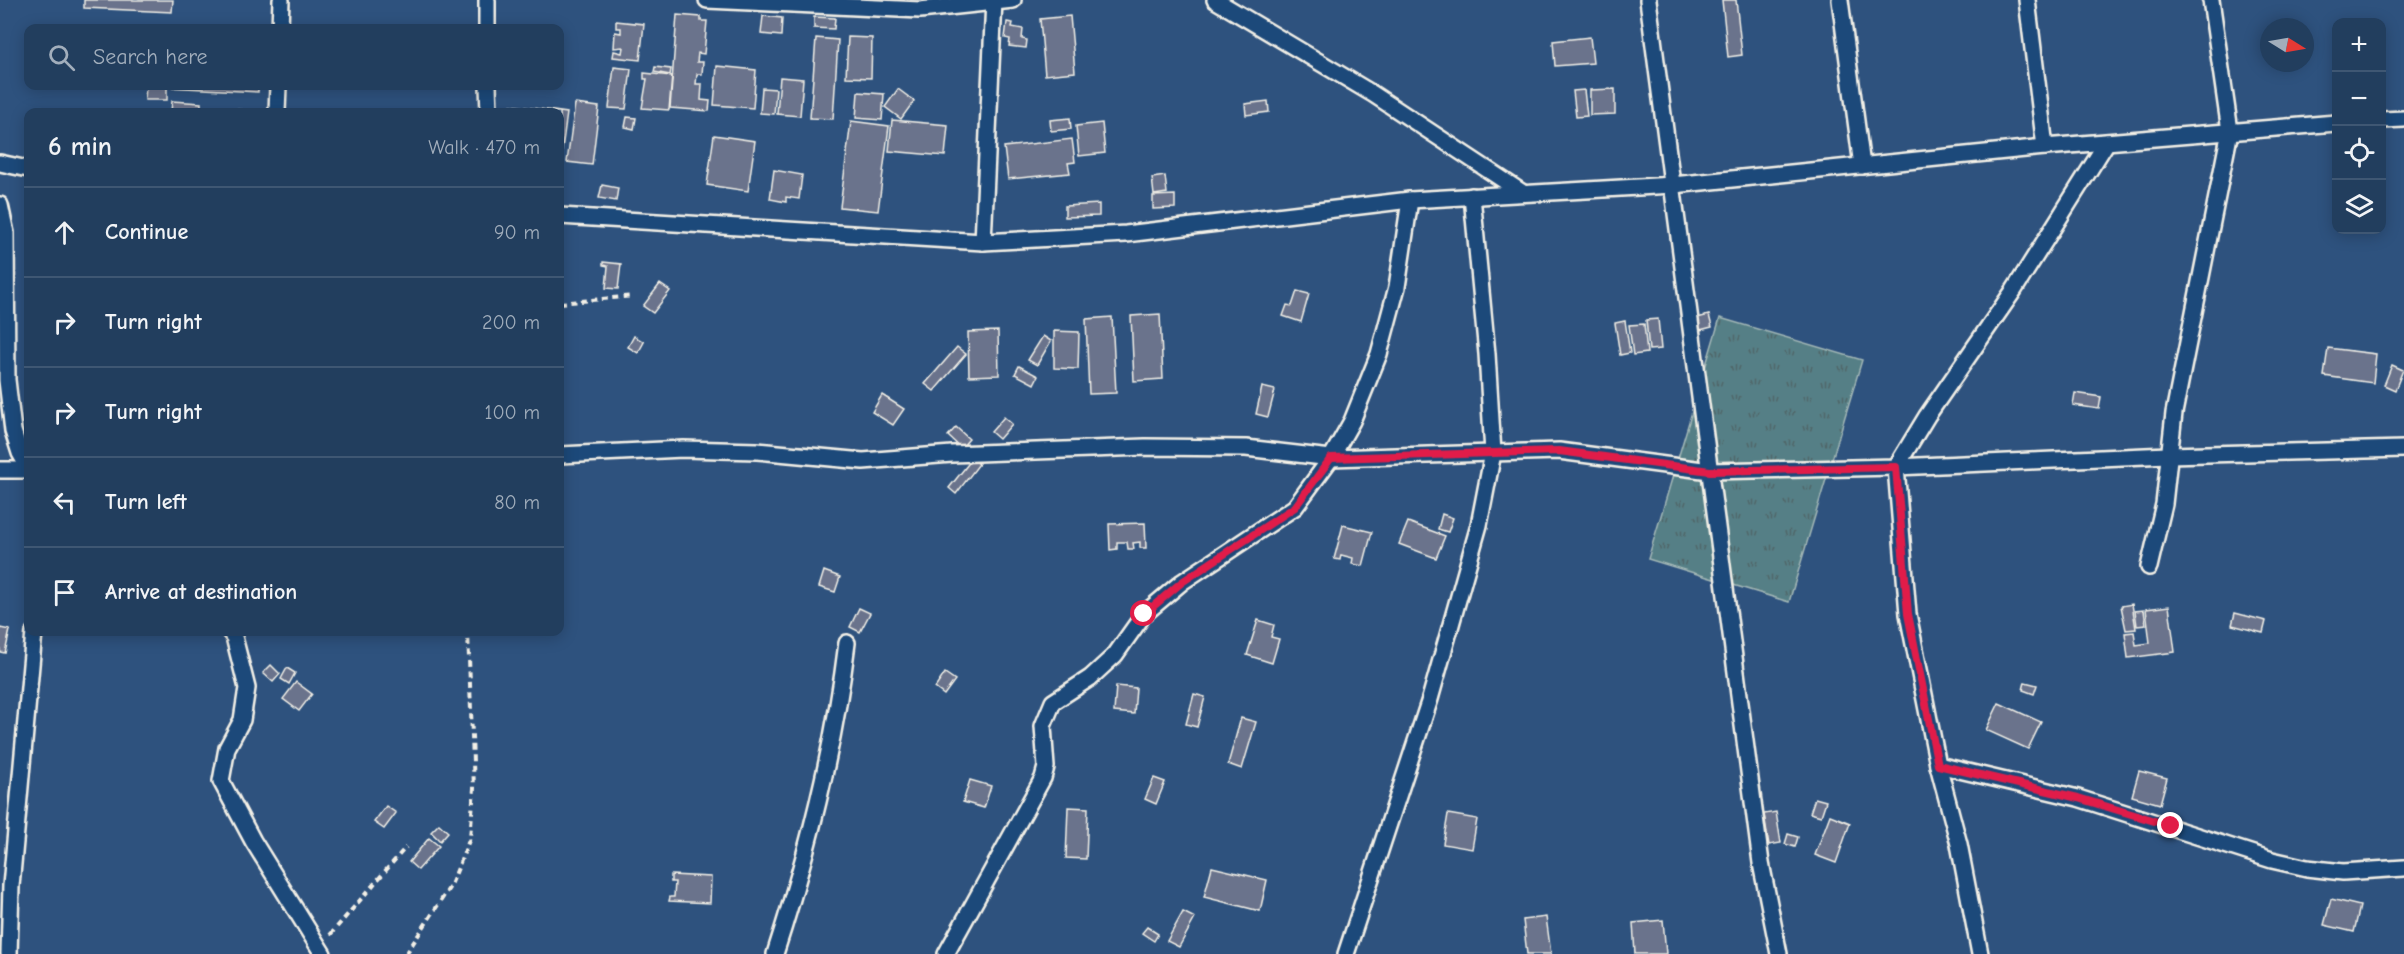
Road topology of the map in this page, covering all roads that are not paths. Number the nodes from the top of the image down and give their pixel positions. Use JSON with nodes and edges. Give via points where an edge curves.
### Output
{"nodes":[{"id":1,"x":281,"y":0,"type":"edge"},
{"id":2,"x":487,"y":0,"type":"edge"},
{"id":3,"x":707,"y":0,"type":"edge"},
{"id":4,"x":1013,"y":0,"type":"edge"},
{"id":5,"x":1215,"y":0,"type":"edge"},
{"id":6,"x":1648,"y":0,"type":"edge"},
{"id":7,"x":1840,"y":0,"type":"edge"},
{"id":8,"x":2027,"y":0,"type":"edge"},
{"id":9,"x":2211,"y":0,"type":"edge"},
{"id":10,"x":993,"y":1,"type":"edge"},
{"id":11,"x":280,"y":24,"type":"edge"},
{"id":12,"x":487,"y":24,"type":"edge"},
{"id":13,"x":278,"y":90,"type":"edge"},
{"id":14,"x":488,"y":90,"type":"edge"},
{"id":15,"x":277,"y":108,"type":"edge"},
{"id":16,"x":489,"y":108,"type":"edge"},
{"id":17,"x":2404,"y":118,"type":"edge"},
{"id":18,"x":2386,"y":120,"type":"edge"},
{"id":19,"x":2332,"y":123,"type":"edge"},
{"id":20,"x":2230,"y":131,"type":"junction"},
{"id":21,"x":2107,"y":142,"type":"junction"},
{"id":22,"x":2045,"y":147,"type":"junction"},
{"id":23,"x":0,"y":163,"type":"edge"},
{"id":24,"x":1862,"y":166,"type":"junction"},
{"id":25,"x":24,"y":168,"type":"edge"},
{"id":26,"x":1673,"y":185,"type":"junction"},
{"id":27,"x":1523,"y":193,"type":"junction"},
{"id":28,"x":1472,"y":196,"type":"junction"},
{"id":29,"x":1410,"y":200,"type":"junction"},
{"id":30,"x":0,"y":206,"type":"edge"},
{"id":31,"x":564,"y":216,"type":"edge"},
{"id":32,"x":983,"y":242,"type":"junction"},
{"id":33,"x":3,"y":341,"type":"edge"},
{"id":34,"x":2404,"y":449,"type":"edge"},
{"id":35,"x":1493,"y":453,"type":"junction"},
{"id":36,"x":564,"y":455,"type":"edge"},
{"id":37,"x":2168,"y":455,"type":"junction"},
{"id":38,"x":1331,"y":458,"type":"junction"},
{"id":39,"x":24,"y":461,"type":"edge"},
{"id":40,"x":1896,"y":467,"type":"junction"},
{"id":41,"x":24,"y":469,"type":"edge"},
{"id":42,"x":0,"y":470,"type":"edge"},
{"id":43,"x":1710,"y":471,"type":"junction"},
{"id":44,"x":2149,"y":567,"type":"dead end"},
{"id":45,"x":33,"y":636,"type":"edge"},
{"id":46,"x":233,"y":636,"type":"edge"},
{"id":47,"x":847,"y":643,"type":"dead end"},
{"id":48,"x":1938,"y":765,"type":"junction"},
{"id":49,"x":2404,"y":868,"type":"edge"},
{"id":50,"x":321,"y":951,"type":"edge"},
{"id":51,"x":9,"y":954,"type":"edge"},
{"id":52,"x":775,"y":954,"type":"edge"},
{"id":53,"x":946,"y":954,"type":"edge"},
{"id":54,"x":1346,"y":954,"type":"edge"},
{"id":55,"x":1779,"y":954,"type":"edge"},
{"id":56,"x":1980,"y":954,"type":"edge"}],
"edges":[{"from":1,"to":11,"type":"street"},
{"from":2,"to":12,"type":"street"},
{"from":3,"to":10,"type":"street","via":[[920,10]]},
{"from":4,"to":10,"type":"street"},
{"from":5,"to":27,"type":"street","via":[[1373,94]]},
{"from":6,"to":26,"type":"street"},
{"from":7,"to":24,"type":"street"},
{"from":8,"to":22,"type":"street"},
{"from":9,"to":20,"type":"street"},
{"from":10,"to":32,"type":"street"},
{"from":13,"to":15,"type":"street"},
{"from":14,"to":16,"type":"street"},
{"from":17,"to":18,"type":"street"},
{"from":19,"to":20,"type":"street"},
{"from":20,"to":21,"type":"street"},
{"from":20,"to":37,"type":"street"},
{"from":21,"to":22,"type":"street"},
{"from":21,"to":40,"type":"street"},
{"from":22,"to":24,"type":"street"},
{"from":23,"to":25,"type":"street"},
{"from":24,"to":26,"type":"street"},
{"from":26,"to":27,"type":"street"},
{"from":26,"to":43,"type":"street"},
{"from":27,"to":28,"type":"street"},
{"from":28,"to":29,"type":"street"},
{"from":28,"to":35,"type":"street"},
{"from":29,"to":32,"type":"street","via":[[1126,234]]},
{"from":29,"to":38,"type":"street","via":[[1397,287],[1379,354],[1352,421]]},
{"from":30,"to":33,"type":"street","via":[[6,233]]},
{"from":31,"to":32,"type":"street"},
{"from":33,"to":39,"type":"street","via":[[13,430]]},
{"from":34,"to":37,"type":"street"},
{"from":35,"to":38,"type":"street"},
{"from":35,"to":43,"type":"street","via":[[1559,451]]},
{"from":35,"to":54,"type":"street","via":[[1479,525],[1434,687]]},
{"from":36,"to":38,"type":"street","via":[[757,451],[863,460],[1145,447],[1246,448]]},
{"from":37,"to":40,"type":"street"},
{"from":37,"to":44,"type":"street","via":[[2164,504]]},
{"from":38,"to":53,"type":"street","via":[[1295,507],[1182,582],[1144,614],[1116,654],[1090,678],[1053,702],[1043,726],[1043,778]]},
{"from":40,"to":43,"type":"street"},
{"from":40,"to":48,"type":"street","via":[[1908,614]]},
{"from":41,"to":42,"type":"street"},
{"from":43,"to":55,"type":"street","via":[[1761,863]]},
{"from":45,"to":51,"type":"street","via":[[10,886]]},
{"from":46,"to":50,"type":"street","via":[[247,688],[242,720],[227,748],[221,780],[253,841]]},
{"from":47,"to":52,"type":"street","via":[[839,707],[817,813]]},
{"from":48,"to":49,"type":"street","via":[[2078,798],[2307,868],[2343,872]]},
{"from":48,"to":56,"type":"street","via":[[1959,844]]}]}
